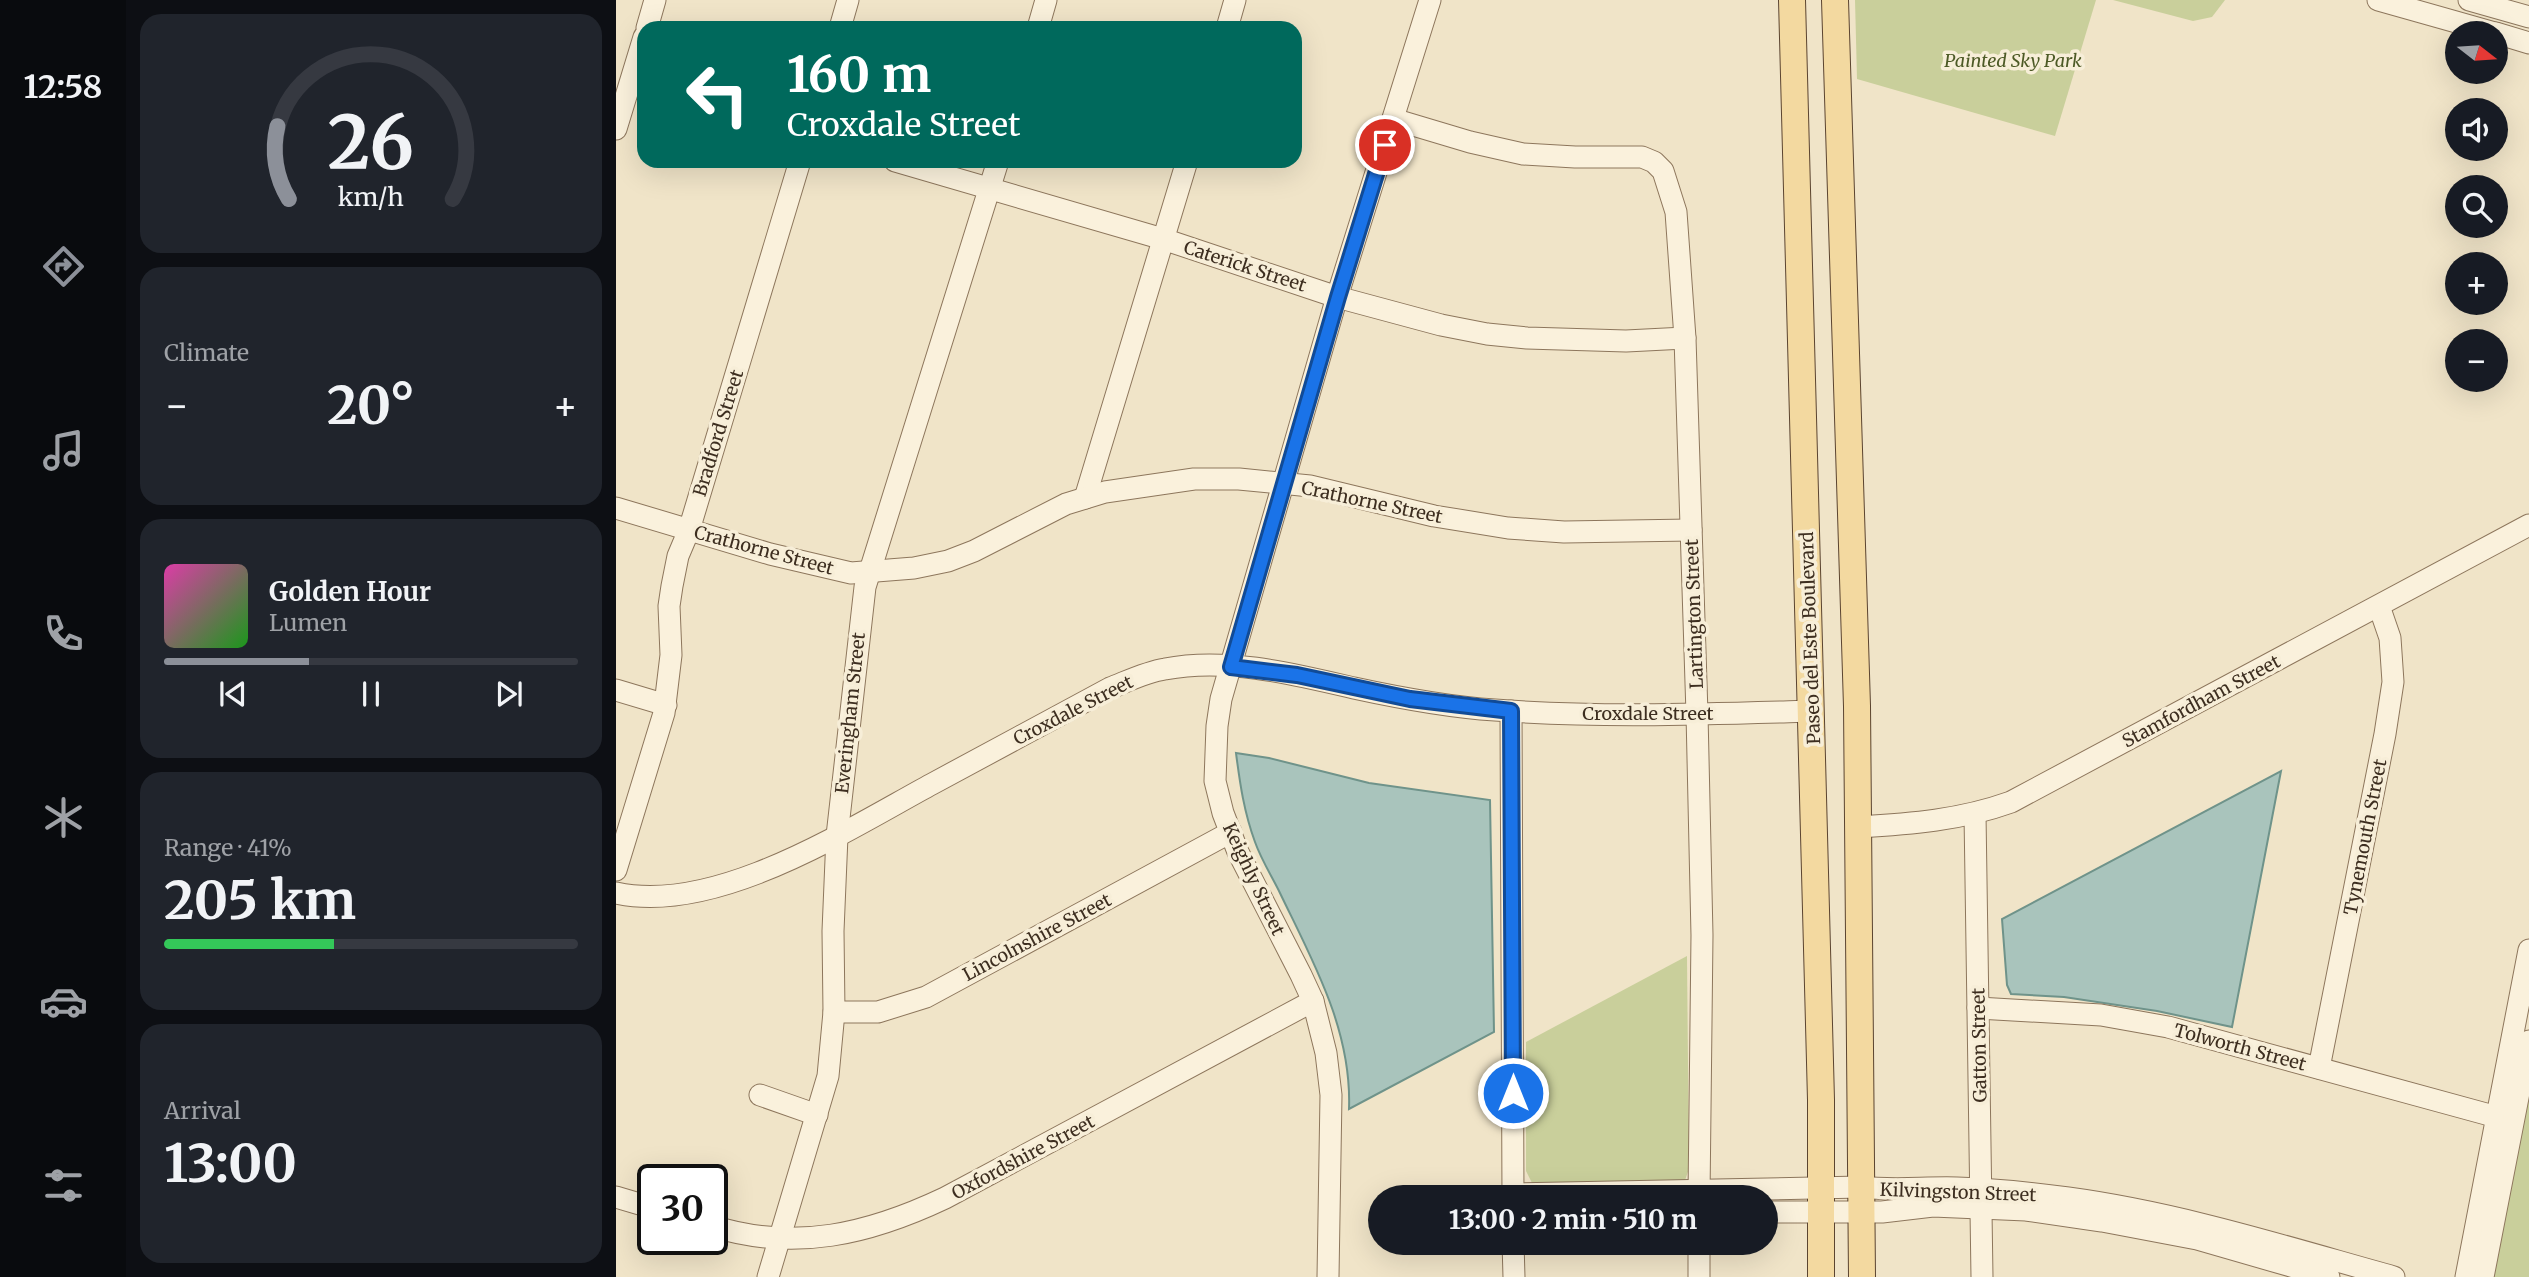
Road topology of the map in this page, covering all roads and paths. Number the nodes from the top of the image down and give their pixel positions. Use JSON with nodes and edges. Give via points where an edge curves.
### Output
{"nodes":[{"id":1,"x":656,"y":0,"type":"edge"},
{"id":2,"x":848,"y":0,"type":"edge"},
{"id":3,"x":1046,"y":0,"type":"edge"},
{"id":4,"x":1235,"y":0,"type":"edge"},
{"id":5,"x":1430,"y":0,"type":"edge"},
{"id":6,"x":1792,"y":0,"type":"edge"},
{"id":7,"x":1835,"y":0,"type":"edge"},
{"id":8,"x":2378,"y":0,"type":"edge"},
{"id":9,"x":2469,"y":0,"type":"edge"},
{"id":10,"x":2529,"y":17,"type":"edge"},
{"id":11,"x":649,"y":21,"type":"edge"},
{"id":12,"x":842,"y":21,"type":"edge"},
{"id":13,"x":1040,"y":21,"type":"edge"},
{"id":14,"x":1229,"y":21,"type":"edge"},
{"id":15,"x":2452,"y":21,"type":"edge"},
{"id":16,"x":2508,"y":37,"type":"edge"},
{"id":17,"x":2529,"y":43,"type":"edge"},
{"id":18,"x":637,"y":60,"type":"edge"},
{"id":19,"x":630,"y":82,"type":"edge"},
{"id":20,"x":1393,"y":120,"type":"junction"},
{"id":21,"x":616,"y":129,"type":"edge"},
{"id":22,"x":798,"y":168,"type":"edge"},
{"id":23,"x":918,"y":168,"type":"edge"},
{"id":24,"x":996,"y":168,"type":"edge"},
{"id":25,"x":1185,"y":168,"type":"edge"},
{"id":26,"x":989,"y":190,"type":"junction"},
{"id":27,"x":1163,"y":239,"type":"junction"},
{"id":28,"x":1338,"y":297,"type":"junction"},
{"id":29,"x":1685,"y":338,"type":"junction"},
{"id":30,"x":1283,"y":484,"type":"junction"},
{"id":31,"x":1085,"y":498,"type":"junction"},
{"id":32,"x":616,"y":508,"type":"edge"},
{"id":33,"x":2529,"y":525,"type":"edge"},
{"id":34,"x":689,"y":530,"type":"junction"},
{"id":35,"x":1691,"y":530,"type":"junction"},
{"id":36,"x":869,"y":572,"type":"junction"},
{"id":37,"x":2379,"y":606,"type":"junction"},
{"id":38,"x":1231,"y":667,"type":"junction"},
{"id":39,"x":616,"y":690,"type":"edge"},
{"id":40,"x":666,"y":705,"type":"junction"},
{"id":41,"x":1511,"y":711,"type":"junction"},
{"id":42,"x":1812,"y":711,"type":"junction"},
{"id":43,"x":1697,"y":714,"type":"junction"},
{"id":44,"x":1975,"y":814,"type":"junction"},
{"id":45,"x":1858,"y":827,"type":"junction"},
{"id":46,"x":1231,"y":832,"type":"junction"},
{"id":47,"x":837,"y":836,"type":"junction"},
{"id":48,"x":616,"y":870,"type":"edge"},
{"id":49,"x":616,"y":893,"type":"edge"},
{"id":50,"x":2529,"y":950,"type":"edge"},
{"id":51,"x":1312,"y":1001,"type":"junction"},
{"id":52,"x":1978,"y":1008,"type":"junction"},
{"id":53,"x":834,"y":1012,"type":"junction"},
{"id":54,"x":2524,"y":1034,"type":"edge"},
{"id":55,"x":2319,"y":1068,"type":"junction"},
{"id":56,"x":760,"y":1095,"type":"dead end"},
{"id":57,"x":817,"y":1115,"type":"junction"},
{"id":58,"x":2497,"y":1117,"type":"junction"},
{"id":59,"x":1513,"y":1185,"type":"edge"},
{"id":60,"x":1699,"y":1185,"type":"edge"},
{"id":61,"x":616,"y":1197,"type":"edge"},
{"id":62,"x":1778,"y":1198,"type":"edge"},
{"id":63,"x":1981,"y":1199,"type":"junction"},
{"id":64,"x":1821,"y":1200,"type":"junction"},
{"id":65,"x":1861,"y":1200,"type":"junction"},
{"id":66,"x":637,"y":1203,"type":"edge"},
{"id":67,"x":1778,"y":1209,"type":"edge"},
{"id":68,"x":728,"y":1231,"type":"edge"},
{"id":69,"x":779,"y":1238,"type":"junction"},
{"id":70,"x":1514,"y":1255,"type":"edge"},
{"id":71,"x":1699,"y":1255,"type":"edge"},
{"id":72,"x":768,"y":1277,"type":"edge"},
{"id":73,"x":1328,"y":1277,"type":"edge"},
{"id":74,"x":1514,"y":1277,"type":"edge"},
{"id":75,"x":1699,"y":1277,"type":"edge"},
{"id":76,"x":1821,"y":1277,"type":"edge"},
{"id":77,"x":1862,"y":1277,"type":"edge"},
{"id":78,"x":1982,"y":1277,"type":"edge"},
{"id":79,"x":2329,"y":1277,"type":"edge"},
{"id":80,"x":2393,"y":1277,"type":"edge"},
{"id":81,"x":2466,"y":1277,"type":"edge"},
{"id":82,"x":2483,"y":1277,"type":"edge"}],
"edges":[{"from":1,"to":11,"type":"street"},
{"from":2,"to":12,"type":"street"},
{"from":3,"to":13,"type":"street"},
{"from":4,"to":14,"type":"street"},
{"from":5,"to":20,"type":"street","name":"Keighly Street"},
{"from":6,"to":42,"type":"main road","name":"Paseo del Este Boulevard"},
{"from":7,"to":45,"type":"main road"},
{"from":8,"to":15,"type":"street"},
{"from":9,"to":10,"type":"street"},
{"from":16,"to":17,"type":"street"},
{"from":18,"to":19,"type":"street"},
{"from":19,"to":21,"type":"street"},
{"from":20,"to":28,"type":"street","name":"Keighly Street"},
{"from":20,"to":29,"type":"street","name":"Lartington Street","via":[[1523,153],[1642,157],[1654,162],[1663,171],[1675,212]]},
{"from":22,"to":34,"type":"street","name":"Bradford Street"},
{"from":23,"to":26,"type":"street","name":"Caterick Street"},
{"from":24,"to":26,"type":"street","name":"Everingham Street"},
{"from":25,"to":27,"type":"street"},
{"from":26,"to":27,"type":"street","name":"Caterick Street"},
{"from":26,"to":36,"type":"street","name":"Everingham Street"},
{"from":27,"to":28,"type":"street","name":"Caterick Street"},
{"from":27,"to":31,"type":"street"},
{"from":28,"to":29,"type":"street","name":"Caterick Street","via":[[1487,334],[1583,341]]},
{"from":28,"to":30,"type":"street","name":"Keighly Street"},
{"from":29,"to":35,"type":"street","name":"Lartington Street"},
{"from":30,"to":31,"type":"street","name":"Crathorne Street","via":[[1194,479]]},
{"from":30,"to":35,"type":"street","name":"Crathorne Street","via":[[1507,528]]},
{"from":30,"to":38,"type":"street","name":"Keighly Street"},
{"from":31,"to":36,"type":"street","name":"Crathorne Street","via":[[948,561]]},
{"from":32,"to":34,"type":"street","name":"Crathorne Street"},
{"from":33,"to":37,"type":"street","name":"Stamfordham Street"},
{"from":34,"to":36,"type":"street","name":"Crathorne Street","via":[[832,569]]},
{"from":34,"to":40,"type":"street","name":"Bradford Street","via":[[671,586]]},
{"from":35,"to":43,"type":"street","name":"Lartington Street"},
{"from":36,"to":47,"type":"street","name":"Everingham Street","via":[[859,622]]},
{"from":37,"to":44,"type":"street","name":"Stamfordham Street","via":[[2011,802]]},
{"from":37,"to":55,"type":"street","name":"Tynemouth Street","via":[[2390,638],[2393,682]]},
{"from":38,"to":41,"type":"street","name":"Croxdale Street","via":[[1297,675],[1410,699]]},
{"from":38,"to":46,"type":"street","name":"Keighly Street","via":[[1217,726],[1216,781]]},
{"from":38,"to":47,"type":"street","name":"Croxdale Street","via":[[1165,669],[1110,688]]},
{"from":39,"to":40,"type":"street"},
{"from":40,"to":48,"type":"street","name":"Bradford Street"},
{"from":41,"to":43,"type":"street","name":"Croxdale Street"},
{"from":41,"to":59,"type":"street"},
{"from":42,"to":43,"type":"street","name":"Croxdale Street"},
{"from":42,"to":64,"type":"main road","name":"Paseo del Este Boulevard"},
{"from":43,"to":60,"type":"street","name":"Lartington Street","via":[[1702,935]]},
{"from":44,"to":45,"type":"street","name":"Stamfordham Street"},
{"from":44,"to":52,"type":"street","name":"Gatton Street"},
{"from":45,"to":65,"type":"main road"},
{"from":46,"to":51,"type":"street","name":"Keighly Street"},
{"from":46,"to":53,"type":"street","name":"Lincolnshire Street","via":[[926,997],[878,1012]]},
{"from":47,"to":49,"type":"street","name":"Croxdale Street","via":[[739,880],[664,895]]},
{"from":47,"to":53,"type":"street","name":"Everingham Street"},
{"from":50,"to":54,"type":"street"},
{"from":51,"to":69,"type":"street","name":"Oxfordshire Street","via":[[904,1218],[861,1231]]},
{"from":51,"to":73,"type":"street","name":"Keighly Street","via":[[1331,1095]]},
{"from":52,"to":55,"type":"street","name":"Tolworth Street","via":[[2101,1015],[2168,1027]]},
{"from":52,"to":63,"type":"street","name":"Gatton Street"},
{"from":53,"to":57,"type":"street","name":"Everingham Street","via":[[828,1076]]},
{"from":54,"to":58,"type":"street"},
{"from":54,"to":82,"type":"street"},
{"from":55,"to":58,"type":"street","name":"Tolworth Street"},
{"from":56,"to":57,"type":"street"},
{"from":57,"to":69,"type":"street","name":"Everingham Street"},
{"from":58,"to":81,"type":"street"},
{"from":61,"to":66,"type":"street"},
{"from":62,"to":64,"type":"street","name":"Kilvingston Street"},
{"from":63,"to":65,"type":"street","name":"Kilvingston Street","via":[[1882,1212]]},
{"from":63,"to":78,"type":"street","name":"Gatton Street"},
{"from":63,"to":79,"type":"street","name":"Kilvingston Street","via":[[2197,1239]]},
{"from":63,"to":80,"type":"street","name":"Kilvingston Street","via":[[2067,1198],[2148,1211]]},
{"from":64,"to":65,"type":"street","name":"Kilvingston Street"},
{"from":64,"to":67,"type":"street","name":"Kilvingston Street"},
{"from":64,"to":76,"type":"main road","name":"Paseo del Este Boulevard"},
{"from":65,"to":77,"type":"main road"},
{"from":68,"to":69,"type":"street","name":"Oxfordshire Street"},
{"from":69,"to":72,"type":"street","name":"Everingham Street"},
{"from":70,"to":74,"type":"street"},
{"from":71,"to":75,"type":"street"}]}
